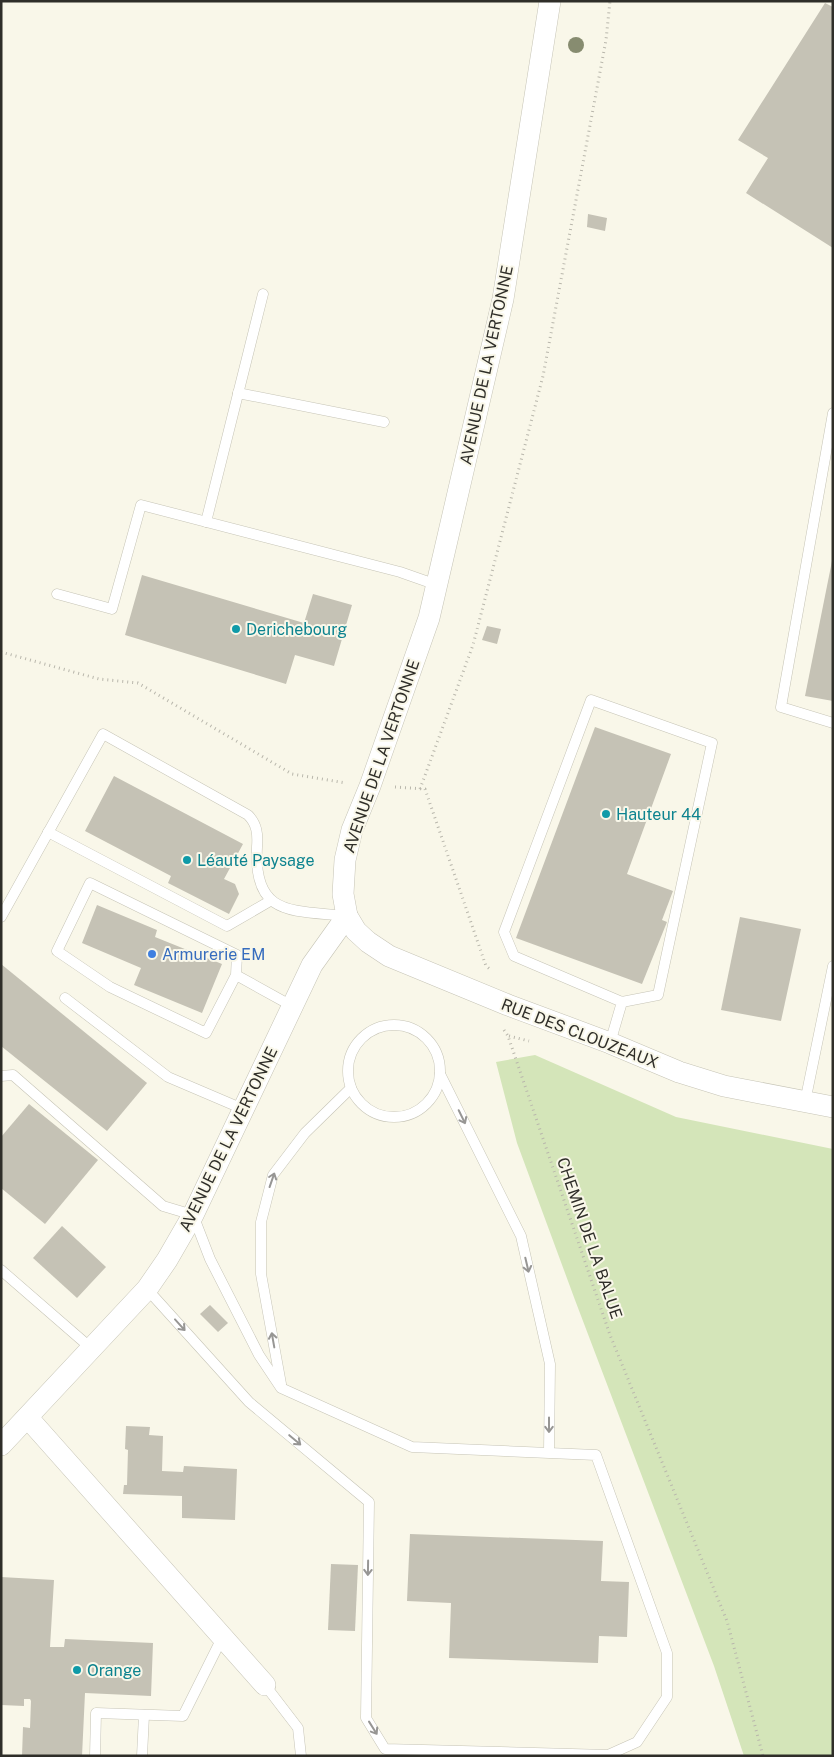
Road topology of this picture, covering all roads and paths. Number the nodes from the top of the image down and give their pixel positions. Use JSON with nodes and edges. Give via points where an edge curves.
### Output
{"nodes":[{"id":1,"x":550,"y":1,"type":"edge"},
{"id":2,"x":610,"y":1,"type":"edge"},
{"id":3,"x":262,"y":294,"type":"dead end"},
{"id":4,"x":238,"y":393,"type":"junction"},
{"id":5,"x":833,"y":413,"type":"edge"},
{"id":6,"x":384,"y":422,"type":"dead end"},
{"id":7,"x":206,"y":522,"type":"junction"},
{"id":8,"x":437,"y":584,"type":"junction"},
{"id":9,"x":57,"y":594,"type":"dead end"},
{"id":10,"x":1,"y":652,"type":"edge"},
{"id":11,"x":833,"y":723,"type":"edge"},
{"id":12,"x":370,"y":786,"type":"junction"},
{"id":13,"x":420,"y":789,"type":"junction"},
{"id":14,"x":48,"y":832,"type":"junction"},
{"id":15,"x":270,"y":901,"type":"junction"},
{"id":16,"x":346,"y":916,"type":"junction"},
{"id":17,"x":1,"y":917,"type":"edge"},
{"id":18,"x":833,"y":966,"type":"edge"},
{"id":19,"x":493,"y":971,"type":"dead end"},
{"id":20,"x":236,"y":975,"type":"junction"},
{"id":21,"x":65,"y":998,"type":"dead end"},
{"id":22,"x":622,"y":1002,"type":"junction"},
{"id":23,"x":508,"y":1005,"type":"junction"},
{"id":24,"x":292,"y":1006,"type":"junction"},
{"id":25,"x":610,"y":1043,"type":"junction"},
{"id":26,"x":440,"y":1074,"type":"junction"},
{"id":27,"x":1,"y":1076,"type":"edge"},
{"id":28,"x":351,"y":1088,"type":"junction"},
{"id":29,"x":805,"y":1102,"type":"junction"},
{"id":30,"x":833,"y":1107,"type":"edge"},
{"id":31,"x":243,"y":1109,"type":"junction"},
{"id":32,"x":193,"y":1215,"type":"junction"},
{"id":33,"x":1,"y":1270,"type":"edge"},
{"id":34,"x":1,"y":1282,"type":"edge"},
{"id":35,"x":18,"y":1285,"type":"junction"},
{"id":36,"x":147,"y":1289,"type":"junction"},
{"id":37,"x":92,"y":1349,"type":"junction"},
{"id":38,"x":281,"y":1388,"type":"junction"},
{"id":39,"x":28,"y":1418,"type":"junction"},
{"id":40,"x":1,"y":1445,"type":"edge"},
{"id":41,"x":549,"y":1452,"type":"junction"},
{"id":42,"x":222,"y":1638,"type":"junction"},
{"id":43,"x":265,"y":1685,"type":"joint"},
{"id":44,"x":144,"y":1715,"type":"junction"},
{"id":45,"x":94,"y":1756,"type":"edge"},
{"id":46,"x":142,"y":1756,"type":"edge"},
{"id":47,"x":301,"y":1756,"type":"edge"},
{"id":48,"x":762,"y":1756,"type":"edge"}],
"edges":[{"from":1,"to":8,"type":"street","name":"AVENUE DE LA VERTONNE","via":[[503,299]]},
{"from":2,"to":13,"type":"path","via":[[606,40],[543,376],[473,645]]},
{"from":3,"to":4,"type":"lane"},
{"from":4,"to":6,"type":"lane"},
{"from":4,"to":7,"type":"lane"},
{"from":5,"to":11,"type":"lane","via":[[781,707]]},
{"from":7,"to":8,"type":"lane"},
{"from":7,"to":9,"type":"lane","via":[[141,505],[112,609]]},
{"from":8,"to":12,"type":"street","name":"AVENUE DE LA VERTONNE","via":[[429,618]]},
{"from":10,"to":12,"type":"path","via":[[99,679],[138,683],[292,774]]},
{"from":12,"to":13,"type":"path"},
{"from":12,"to":16,"type":"street","name":"AVENUE DE LA VERTONNE","via":[[352,830],[345,860],[343,894]]},
{"from":13,"to":19,"type":"path","via":[[425,789],[486,966]]},
{"from":14,"to":15,"type":"lane","via":[[227,926]]},
{"from":14,"to":15,"type":"lane","via":[[103,734],[248,815],[255,822],[258,837],[260,886]]},
{"from":14,"to":17,"type":"lane"},
{"from":15,"to":16,"type":"lane","via":[[290,910]]},
{"from":16,"to":23,"type":"street","name":"RUE DES CLOUZEAUX","via":[[368,942],[389,956]]},
{"from":16,"to":24,"type":"street","name":"AVENUE DE LA VERTONNE","via":[[312,965]]},
{"from":18,"to":29,"type":"lane"},
{"from":20,"to":20,"type":"lane","via":[[206,1033],[110,987],[57,951],[90,883],[237,955]]},
{"from":20,"to":24,"type":"lane"},
{"from":21,"to":31,"type":"lane","via":[[168,1077]]},
{"from":22,"to":22,"type":"lane","via":[[514,956],[504,932],[591,700],[712,743],[658,995]]},
{"from":22,"to":25,"type":"lane"},
{"from":23,"to":25,"type":"street","name":"RUE DES CLOUZEAUX"},
{"from":23,"to":48,"type":"path","name":"CHEMIN DE LA BALUE","via":[[502,1020],[505,1033],[610,1335],[727,1621]]},
{"from":24,"to":31,"type":"street","name":"AVENUE DE LA VERTONNE"},
{"from":25,"to":29,"type":"street","name":"RUE DES CLOUZEAUX","via":[[679,1072],[724,1086]]},
{"from":26,"to":28,"type":"lane","via":[[434,1094],[425,1104],[401,1116],[375,1112],[363,1105]]},
{"from":26,"to":28,"type":"lane","via":[[437,1053],[425,1036],[407,1026],[386,1025],[367,1033],[354,1048],[348,1068]]},
{"from":26,"to":41,"type":"lane","one_way":true,"via":[[521,1236],[550,1364]]},
{"from":27,"to":32,"type":"lane","via":[[13,1076],[163,1206]]},
{"from":38,"to":28,"type":"lane","one_way":true,"via":[[261,1274],[261,1222],[273,1175],[305,1133]]},
{"from":29,"to":30,"type":"street","name":"RUE DES CLOUZEAUX"},
{"from":31,"to":32,"type":"street","name":"AVENUE DE LA VERTONNE"},
{"from":32,"to":36,"type":"street","name":"AVENUE DE LA VERTONNE"},
{"from":32,"to":38,"type":"lane","via":[[210,1259],[259,1355]]},
{"from":33,"to":35,"type":"lane"},
{"from":34,"to":35,"type":"lane"},
{"from":35,"to":37,"type":"lane"},
{"from":36,"to":37,"type":"street","name":"AVENUE DE LA VERTONNE"},
{"from":36,"to":41,"type":"lane","one_way":true,"via":[[249,1402],[369,1502],[366,1718],[385,1749],[608,1755],[637,1742],[667,1697],[667,1653],[596,1455]]},
{"from":37,"to":39,"type":"street","name":"AVENUE DE LA VERTONNE"},
{"from":38,"to":41,"type":"lane","via":[[412,1447]]},
{"from":39,"to":40,"type":"street","name":"AVENUE DE LA VERTONNE"},
{"from":39,"to":42,"type":"street"},
{"from":42,"to":43,"type":"street"},
{"from":42,"to":44,"type":"lane","via":[[183,1716]]},
{"from":43,"to":47,"type":"lane","via":[[298,1728]]},
{"from":44,"to":45,"type":"lane","via":[[96,1713]]},
{"from":44,"to":46,"type":"lane"}]}
